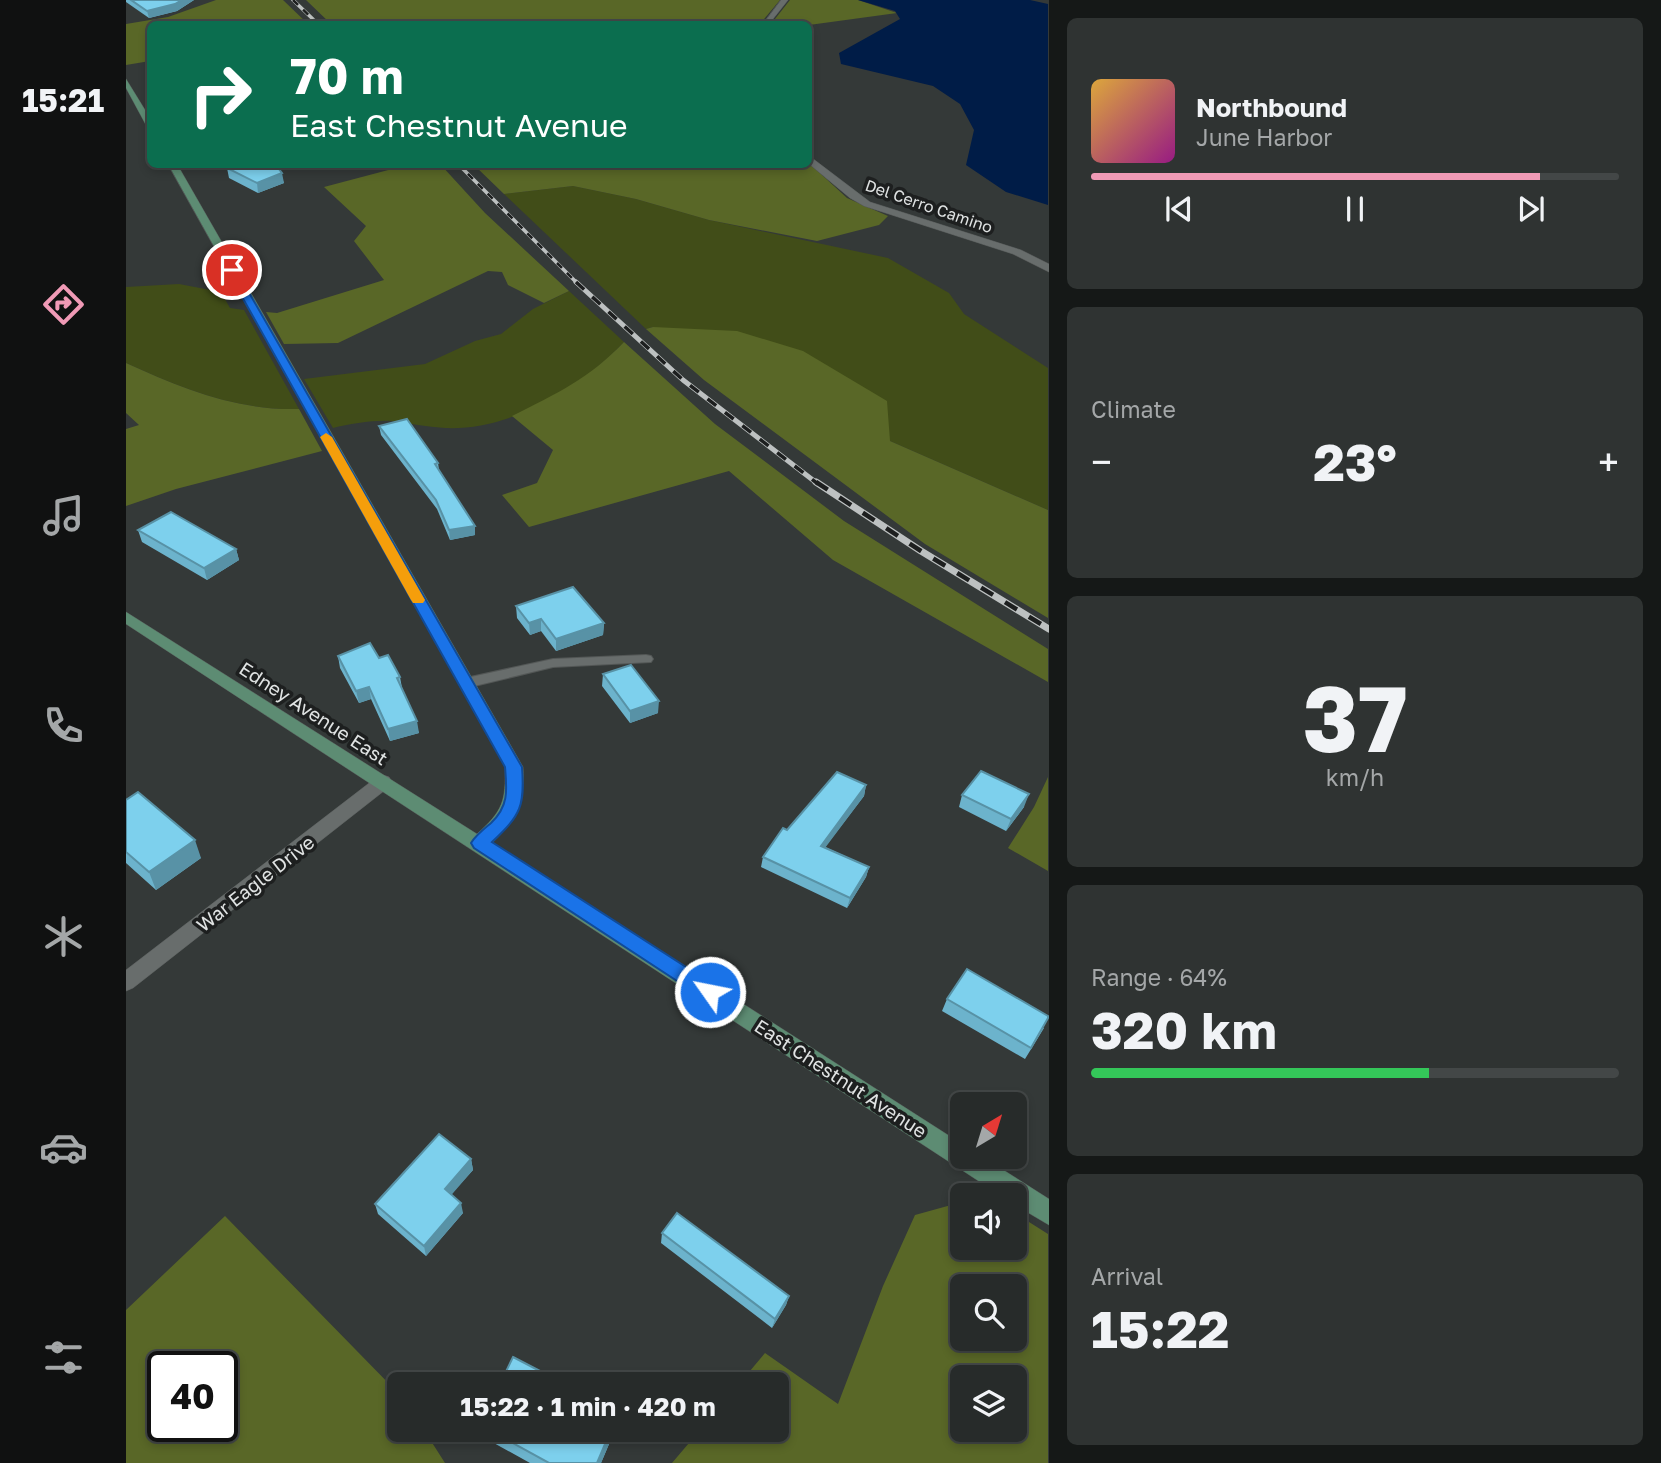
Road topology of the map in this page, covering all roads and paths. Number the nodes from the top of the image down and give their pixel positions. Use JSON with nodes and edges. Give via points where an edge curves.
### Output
{"nodes":[{"id":1,"x":785,"y":0,"type":"edge"},
{"id":2,"x":768,"y":21,"type":"edge"},
{"id":3,"x":126,"y":81,"type":"edge"},
{"id":4,"x":147,"y":120,"type":"edge"},
{"id":5,"x":812,"y":161,"type":"edge"},
{"id":6,"x":174,"y":168,"type":"edge"},
{"id":7,"x":1048,"y":268,"type":"edge"},
{"id":8,"x":126,"y":617,"type":"edge"},
{"id":9,"x":646,"y":659,"type":"dead end"},
{"id":10,"x":466,"y":683,"type":"junction"},
{"id":11,"x":383,"y":782,"type":"junction"},
{"id":12,"x":480,"y":843,"type":"junction"},
{"id":13,"x":126,"y":982,"type":"edge"},
{"id":14,"x":1048,"y":1213,"type":"edge"}],
"edges":[{"from":1,"to":2,"type":"street"},
{"from":3,"to":4,"type":"street"},
{"from":5,"to":7,"type":"street","name":"Del Cerro Camino","via":[[867,204],[1017,252]]},
{"from":6,"to":10,"type":"street"},
{"from":8,"to":11,"type":"street","name":"Edney Avenue East"},
{"from":9,"to":10,"type":"lane","via":[[553,663]]},
{"from":10,"to":12,"type":"street","via":[[514,767],[516,799],[502,822]]},
{"from":11,"to":12,"type":"street","name":"Edney Avenue East"},
{"from":11,"to":13,"type":"street","name":"War Eagle Drive"},
{"from":12,"to":14,"type":"street","name":"East Chestnut Avenue"}]}
